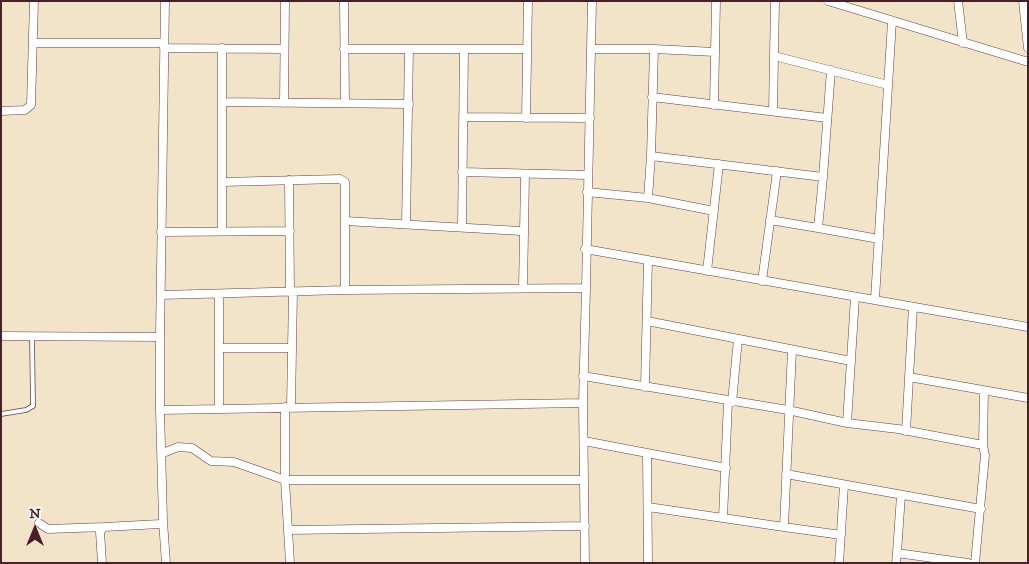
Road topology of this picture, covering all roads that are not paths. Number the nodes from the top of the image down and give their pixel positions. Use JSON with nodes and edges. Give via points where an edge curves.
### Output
{"nodes":[{"id":1,"x":34,"y":1,"type":"edge"},
{"id":2,"x":165,"y":1,"type":"edge"},
{"id":3,"x":285,"y":1,"type":"edge"},
{"id":4,"x":344,"y":1,"type":"edge"},
{"id":5,"x":528,"y":1,"type":"edge"},
{"id":6,"x":592,"y":1,"type":"edge"},
{"id":7,"x":716,"y":1,"type":"edge"},
{"id":8,"x":774,"y":1,"type":"edge"},
{"id":9,"x":828,"y":1,"type":"edge"},
{"id":10,"x":958,"y":1,"type":"edge"},
{"id":11,"x":1023,"y":1,"type":"edge"},
{"id":12,"x":892,"y":21,"type":"junction"},
{"id":13,"x":33,"y":43,"type":"junction"},
{"id":14,"x":963,"y":43,"type":"junction"},
{"id":15,"x":164,"y":45,"type":"junction"},
{"id":16,"x":222,"y":48,"type":"junction"},
{"id":17,"x":1028,"y":48,"type":"edge"},
{"id":18,"x":284,"y":49,"type":"junction"},
{"id":19,"x":344,"y":49,"type":"junction"},
{"id":20,"x":409,"y":49,"type":"junction"},
{"id":21,"x":464,"y":49,"type":"junction"},
{"id":22,"x":527,"y":49,"type":"junction"},
{"id":23,"x":592,"y":49,"type":"junction"},
{"id":24,"x":654,"y":49,"type":"junction"},
{"id":25,"x":715,"y":52,"type":"junction"},
{"id":26,"x":774,"y":56,"type":"junction"},
{"id":27,"x":1028,"y":62,"type":"edge"},
{"id":28,"x":831,"y":70,"type":"junction"},
{"id":29,"x":888,"y":85,"type":"junction"},
{"id":30,"x":652,"y":98,"type":"junction"},
{"id":31,"x":222,"y":102,"type":"junction"},
{"id":32,"x":284,"y":103,"type":"junction"},
{"id":33,"x":345,"y":103,"type":"junction"},
{"id":34,"x":409,"y":104,"type":"junction"},
{"id":35,"x":714,"y":104,"type":"junction"},
{"id":36,"x":1,"y":111,"type":"edge"},
{"id":37,"x":773,"y":111,"type":"junction"},
{"id":38,"x":463,"y":117,"type":"junction"},
{"id":39,"x":526,"y":118,"type":"junction"},
{"id":40,"x":590,"y":118,"type":"junction"},
{"id":41,"x":827,"y":118,"type":"junction"},
{"id":42,"x":651,"y":156,"type":"junction"},
{"id":43,"x":719,"y":164,"type":"junction"},
{"id":44,"x":777,"y":171,"type":"junction"},
{"id":45,"x":462,"y":172,"type":"junction"},
{"id":46,"x":526,"y":174,"type":"junction"},
{"id":47,"x":588,"y":175,"type":"junction"},
{"id":48,"x":823,"y":176,"type":"junction"},
{"id":49,"x":289,"y":180,"type":"junction"},
{"id":50,"x":222,"y":182,"type":"junction"},
{"id":51,"x":587,"y":192,"type":"junction"},
{"id":52,"x":648,"y":198,"type":"junction"},
{"id":53,"x":714,"y":211,"type":"junction"},
{"id":54,"x":770,"y":220,"type":"junction"},
{"id":55,"x":345,"y":221,"type":"junction"},
{"id":56,"x":406,"y":224,"type":"junction"},
{"id":57,"x":462,"y":227,"type":"junction"},
{"id":58,"x":818,"y":228,"type":"junction"},
{"id":59,"x":222,"y":231,"type":"junction"},
{"id":60,"x":290,"y":231,"type":"junction"},
{"id":61,"x":162,"y":232,"type":"junction"},
{"id":62,"x":524,"y":233,"type":"junction"},
{"id":63,"x":879,"y":239,"type":"junction"},
{"id":64,"x":585,"y":249,"type":"junction"},
{"id":65,"x":648,"y":260,"type":"junction"},
{"id":66,"x":707,"y":271,"type":"junction"},
{"id":67,"x":762,"y":281,"type":"junction"},
{"id":68,"x":523,"y":288,"type":"junction"},
{"id":69,"x":586,"y":288,"type":"junction"},
{"id":70,"x":344,"y":290,"type":"junction"},
{"id":71,"x":291,"y":291,"type":"junction"},
{"id":72,"x":219,"y":294,"type":"junction"},
{"id":73,"x":160,"y":295,"type":"junction"},
{"id":74,"x":855,"y":297,"type":"junction"},
{"id":75,"x":875,"y":299,"type":"junction"},
{"id":76,"x":913,"y":307,"type":"junction"},
{"id":77,"x":647,"y":322,"type":"junction"},
{"id":78,"x":1028,"y":327,"type":"edge"},
{"id":79,"x":1,"y":336,"type":"edge"},
{"id":80,"x":32,"y":336,"type":"junction"},
{"id":81,"x":160,"y":337,"type":"junction"},
{"id":82,"x":738,"y":339,"type":"junction"},
{"id":83,"x":219,"y":348,"type":"junction"},
{"id":84,"x":292,"y":348,"type":"junction"},
{"id":85,"x":792,"y":350,"type":"junction"},
{"id":86,"x":851,"y":362,"type":"junction"},
{"id":87,"x":583,"y":376,"type":"junction"},
{"id":88,"x":909,"y":378,"type":"junction"},
{"id":89,"x":645,"y":387,"type":"junction"},
{"id":90,"x":984,"y":391,"type":"junction"},
{"id":91,"x":1028,"y":398,"type":"edge"},
{"id":92,"x":730,"y":402,"type":"junction"},
{"id":93,"x":583,"y":403,"type":"junction"},
{"id":94,"x":288,"y":407,"type":"junction"},
{"id":95,"x":219,"y":408,"type":"junction"},
{"id":96,"x":160,"y":410,"type":"junction"},
{"id":97,"x":788,"y":410,"type":"junction"},
{"id":98,"x":1,"y":414,"type":"edge"},
{"id":99,"x":848,"y":424,"type":"junction"},
{"id":100,"x":906,"y":431,"type":"junction"},
{"id":101,"x":584,"y":441,"type":"junction"},
{"id":102,"x":983,"y":445,"type":"junction"},
{"id":103,"x":163,"y":453,"type":"junction"},
{"id":104,"x":647,"y":453,"type":"junction"},
{"id":105,"x":726,"y":468,"type":"junction"},
{"id":106,"x":786,"y":474,"type":"junction"},
{"id":107,"x":285,"y":480,"type":"junction"},
{"id":108,"x":584,"y":480,"type":"junction"},
{"id":109,"x":844,"y":485,"type":"junction"},
{"id":110,"x":901,"y":494,"type":"junction"},
{"id":111,"x":648,"y":507,"type":"junction"},
{"id":112,"x":981,"y":509,"type":"junction"},
{"id":113,"x":723,"y":518,"type":"junction"},
{"id":114,"x":163,"y":521,"type":"junction"},
{"id":115,"x":39,"y":522,"type":"dead end"},
{"id":116,"x":104,"y":526,"type":"junction"},
{"id":117,"x":585,"y":526,"type":"junction"},
{"id":118,"x":784,"y":527,"type":"junction"},
{"id":119,"x":289,"y":530,"type":"junction"},
{"id":120,"x":841,"y":535,"type":"junction"},
{"id":121,"x":897,"y":553,"type":"junction"},
{"id":122,"x":102,"y":563,"type":"edge"},
{"id":123,"x":166,"y":563,"type":"edge"},
{"id":124,"x":290,"y":563,"type":"edge"},
{"id":125,"x":585,"y":563,"type":"edge"},
{"id":126,"x":648,"y":563,"type":"edge"},
{"id":127,"x":839,"y":563,"type":"edge"},
{"id":128,"x":896,"y":563,"type":"edge"},
{"id":129,"x":968,"y":563,"type":"edge"},
{"id":130,"x":975,"y":563,"type":"edge"}],
"edges":[{"from":1,"to":13,"type":"street"},
{"from":2,"to":15,"type":"street"},
{"from":3,"to":18,"type":"street"},
{"from":4,"to":19,"type":"street"},
{"from":5,"to":22,"type":"street"},
{"from":6,"to":23,"type":"street"},
{"from":7,"to":25,"type":"street"},
{"from":8,"to":26,"type":"street"},
{"from":9,"to":12,"type":"street"},
{"from":10,"to":14,"type":"street"},
{"from":11,"to":17,"type":"street"},
{"from":12,"to":14,"type":"street"},
{"from":12,"to":29,"type":"street"},
{"from":13,"to":15,"type":"street"},
{"from":13,"to":36,"type":"street","via":[[31,105],[25,110]]},
{"from":14,"to":27,"type":"street"},
{"from":15,"to":16,"type":"street"},
{"from":15,"to":61,"type":"street"},
{"from":16,"to":18,"type":"street"},
{"from":16,"to":31,"type":"street"},
{"from":18,"to":32,"type":"street"},
{"from":19,"to":20,"type":"street"},
{"from":19,"to":33,"type":"street"},
{"from":20,"to":21,"type":"street"},
{"from":20,"to":34,"type":"street"},
{"from":21,"to":22,"type":"street"},
{"from":21,"to":38,"type":"street"},
{"from":22,"to":39,"type":"street"},
{"from":23,"to":24,"type":"street"},
{"from":23,"to":40,"type":"street"},
{"from":24,"to":25,"type":"street"},
{"from":24,"to":30,"type":"street"},
{"from":25,"to":35,"type":"street"},
{"from":26,"to":28,"type":"street"},
{"from":26,"to":37,"type":"street"},
{"from":28,"to":29,"type":"street"},
{"from":28,"to":41,"type":"street"},
{"from":29,"to":63,"type":"street"},
{"from":30,"to":35,"type":"street"},
{"from":30,"to":42,"type":"street"},
{"from":31,"to":32,"type":"street"},
{"from":31,"to":50,"type":"street"},
{"from":32,"to":33,"type":"street"},
{"from":33,"to":34,"type":"street"},
{"from":34,"to":56,"type":"street"},
{"from":35,"to":37,"type":"street"},
{"from":37,"to":41,"type":"street"},
{"from":38,"to":39,"type":"street"},
{"from":38,"to":45,"type":"street"},
{"from":39,"to":40,"type":"street"},
{"from":40,"to":47,"type":"street"},
{"from":41,"to":48,"type":"street"},
{"from":42,"to":43,"type":"street"},
{"from":42,"to":52,"type":"street"},
{"from":43,"to":44,"type":"street"},
{"from":43,"to":53,"type":"street"},
{"from":44,"to":48,"type":"street"},
{"from":44,"to":54,"type":"street"},
{"from":45,"to":46,"type":"street"},
{"from":45,"to":57,"type":"street"},
{"from":46,"to":47,"type":"street"},
{"from":46,"to":62,"type":"street"},
{"from":47,"to":51,"type":"street"},
{"from":48,"to":58,"type":"street"},
{"from":49,"to":50,"type":"street"},
{"from":49,"to":55,"type":"street","via":[[344,182]]},
{"from":49,"to":60,"type":"street"},
{"from":50,"to":59,"type":"street"},
{"from":51,"to":52,"type":"street"},
{"from":51,"to":64,"type":"street"},
{"from":52,"to":53,"type":"street"},
{"from":53,"to":66,"type":"street"},
{"from":54,"to":58,"type":"street"},
{"from":54,"to":67,"type":"street"},
{"from":55,"to":56,"type":"street"},
{"from":55,"to":70,"type":"street"},
{"from":56,"to":57,"type":"street"},
{"from":57,"to":62,"type":"street","via":[[517,229]]},
{"from":58,"to":63,"type":"street"},
{"from":59,"to":60,"type":"street"},
{"from":59,"to":61,"type":"street"},
{"from":60,"to":71,"type":"street"},
{"from":61,"to":73,"type":"street"},
{"from":62,"to":68,"type":"street"},
{"from":63,"to":75,"type":"street"},
{"from":64,"to":65,"type":"street"},
{"from":64,"to":69,"type":"street"},
{"from":65,"to":66,"type":"street"},
{"from":65,"to":77,"type":"street"},
{"from":66,"to":67,"type":"street"},
{"from":67,"to":74,"type":"street"},
{"from":68,"to":69,"type":"street"},
{"from":68,"to":70,"type":"street"},
{"from":69,"to":87,"type":"street"},
{"from":70,"to":71,"type":"street"},
{"from":71,"to":72,"type":"street"},
{"from":71,"to":84,"type":"street"},
{"from":72,"to":73,"type":"street"},
{"from":72,"to":83,"type":"street"},
{"from":73,"to":81,"type":"street"},
{"from":74,"to":75,"type":"street"},
{"from":74,"to":86,"type":"street"},
{"from":75,"to":76,"type":"street"},
{"from":76,"to":78,"type":"street"},
{"from":76,"to":88,"type":"street"},
{"from":77,"to":82,"type":"street"},
{"from":77,"to":89,"type":"street"},
{"from":79,"to":80,"type":"street"},
{"from":80,"to":81,"type":"street"},
{"from":80,"to":98,"type":"lane","via":[[33,406]]},
{"from":81,"to":96,"type":"street"},
{"from":82,"to":85,"type":"street"},
{"from":82,"to":92,"type":"street"},
{"from":83,"to":84,"type":"street"},
{"from":83,"to":95,"type":"street"},
{"from":84,"to":94,"type":"street"},
{"from":85,"to":86,"type":"street"},
{"from":85,"to":97,"type":"street"},
{"from":86,"to":99,"type":"street"},
{"from":87,"to":89,"type":"street"},
{"from":87,"to":93,"type":"street"},
{"from":88,"to":90,"type":"street"},
{"from":88,"to":100,"type":"street"},
{"from":89,"to":92,"type":"street"},
{"from":90,"to":91,"type":"street"},
{"from":90,"to":102,"type":"street"},
{"from":92,"to":97,"type":"street"},
{"from":92,"to":105,"type":"street"},
{"from":93,"to":94,"type":"street"},
{"from":93,"to":101,"type":"street"},
{"from":94,"to":95,"type":"street"},
{"from":94,"to":107,"type":"street"},
{"from":95,"to":96,"type":"street"},
{"from":96,"to":103,"type":"street"},
{"from":97,"to":99,"type":"street"},
{"from":97,"to":106,"type":"street"},
{"from":99,"to":100,"type":"street"},
{"from":100,"to":102,"type":"street"},
{"from":101,"to":104,"type":"street"},
{"from":101,"to":108,"type":"street"},
{"from":102,"to":112,"type":"street","via":[[986,456]]},
{"from":103,"to":107,"type":"street","via":[[178,447],[192,448],[211,461],[234,462]]},
{"from":103,"to":114,"type":"street"},
{"from":104,"to":105,"type":"street"},
{"from":104,"to":111,"type":"street"},
{"from":105,"to":113,"type":"street"},
{"from":106,"to":109,"type":"street"},
{"from":106,"to":118,"type":"street"},
{"from":107,"to":108,"type":"street"},
{"from":107,"to":119,"type":"street"},
{"from":108,"to":117,"type":"street"},
{"from":109,"to":110,"type":"street"},
{"from":109,"to":120,"type":"street"},
{"from":110,"to":112,"type":"street"},
{"from":110,"to":121,"type":"street"},
{"from":111,"to":113,"type":"street"},
{"from":111,"to":126,"type":"street"},
{"from":112,"to":130,"type":"street"},
{"from":113,"to":118,"type":"street"},
{"from":114,"to":116,"type":"street","via":[[160,524]]},
{"from":114,"to":123,"type":"street"},
{"from":115,"to":116,"type":"street","via":[[48,529]]},
{"from":116,"to":122,"type":"street","via":[[100,532]]},
{"from":117,"to":119,"type":"street"},
{"from":117,"to":125,"type":"street"},
{"from":118,"to":120,"type":"street"},
{"from":119,"to":124,"type":"street"},
{"from":120,"to":127,"type":"street"},
{"from":121,"to":128,"type":"street"},
{"from":121,"to":129,"type":"street"}]}
